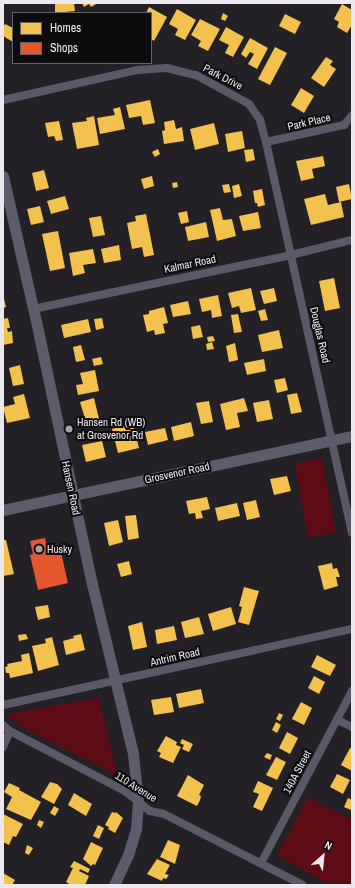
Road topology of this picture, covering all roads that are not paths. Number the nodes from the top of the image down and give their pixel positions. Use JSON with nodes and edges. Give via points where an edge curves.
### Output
{"nodes":[{"id":1,"x":3,"y":100,"type":"edge"},
{"id":2,"x":352,"y":115,"type":"edge"},
{"id":3,"x":266,"y":142,"type":"junction"},
{"id":4,"x":3,"y":176,"type":"edge"},
{"id":5,"x":352,"y":240,"type":"edge"},
{"id":6,"x":290,"y":255,"type":"junction"},
{"id":7,"x":33,"y":309,"type":"junction"},
{"id":8,"x":352,"y":436,"type":"edge"},
{"id":9,"x":332,"y":440,"type":"junction"},
{"id":10,"x":73,"y":495,"type":"junction"},
{"id":11,"x":3,"y":510,"type":"edge"},
{"id":12,"x":352,"y":533,"type":"edge"},
{"id":13,"x":352,"y":629,"type":"edge"},
{"id":14,"x":116,"y":681,"type":"junction"},
{"id":15,"x":352,"y":691,"type":"edge"},
{"id":16,"x":3,"y":705,"type":"edge"},
{"id":17,"x":338,"y":720,"type":"junction"},
{"id":18,"x":3,"y":725,"type":"edge"},
{"id":19,"x":352,"y":727,"type":"edge"},
{"id":20,"x":10,"y":731,"type":"junction"},
{"id":21,"x":3,"y":747,"type":"edge"},
{"id":22,"x":138,"y":801,"type":"junction"},
{"id":23,"x":261,"y":863,"type":"junction"},
{"id":24,"x":114,"y":885,"type":"edge"},
{"id":25,"x":303,"y":885,"type":"edge"}],
"edges":[{"from":1,"to":3,"type":"street","name":"Park Drive","via":[[137,70],[167,68],[196,75],[249,104],[260,120]]},
{"from":2,"to":3,"type":"street","name":"Park Place","via":[[344,125]]},
{"from":3,"to":6,"type":"street","name":"Douglas Road"},
{"from":4,"to":7,"type":"main road","name":"Hansen Road"},
{"from":5,"to":6,"type":"street","name":"Kalmar Road"},
{"from":6,"to":7,"type":"street","name":"Kalmar Road"},
{"from":6,"to":9,"type":"street","name":"Douglas Road"},
{"from":7,"to":10,"type":"main road","name":"Hansen Road"},
{"from":8,"to":9,"type":"main road","name":"Grosvenor Road"},
{"from":9,"to":10,"type":"main road","name":"Grosvenor Road"},
{"from":9,"to":12,"type":"street","name":"Douglas Road"},
{"from":10,"to":11,"type":"main road","name":"Grosvenor Road"},
{"from":10,"to":14,"type":"main road","name":"Hansen Road"},
{"from":13,"to":14,"type":"street","name":"Antrim Road"},
{"from":14,"to":16,"type":"street","name":"Antrim Road"},
{"from":14,"to":22,"type":"main road","name":"Hansen Road","via":[[133,754]]},
{"from":15,"to":17,"type":"street","name":"140A Street"},
{"from":17,"to":19,"type":"street"},
{"from":17,"to":23,"type":"street","name":"140A Street"},
{"from":18,"to":20,"type":"street","name":"110 Avenue"},
{"from":20,"to":21,"type":"street"},
{"from":20,"to":22,"type":"street","name":"110 Avenue","via":[[125,790]]},
{"from":22,"to":23,"type":"street","name":"110 Avenue","via":[[150,811],[164,814]]},
{"from":22,"to":24,"type":"main road","name":"Hansen Road","via":[[134,836]]},
{"from":23,"to":25,"type":"street","name":"110 Avenue"}]}
